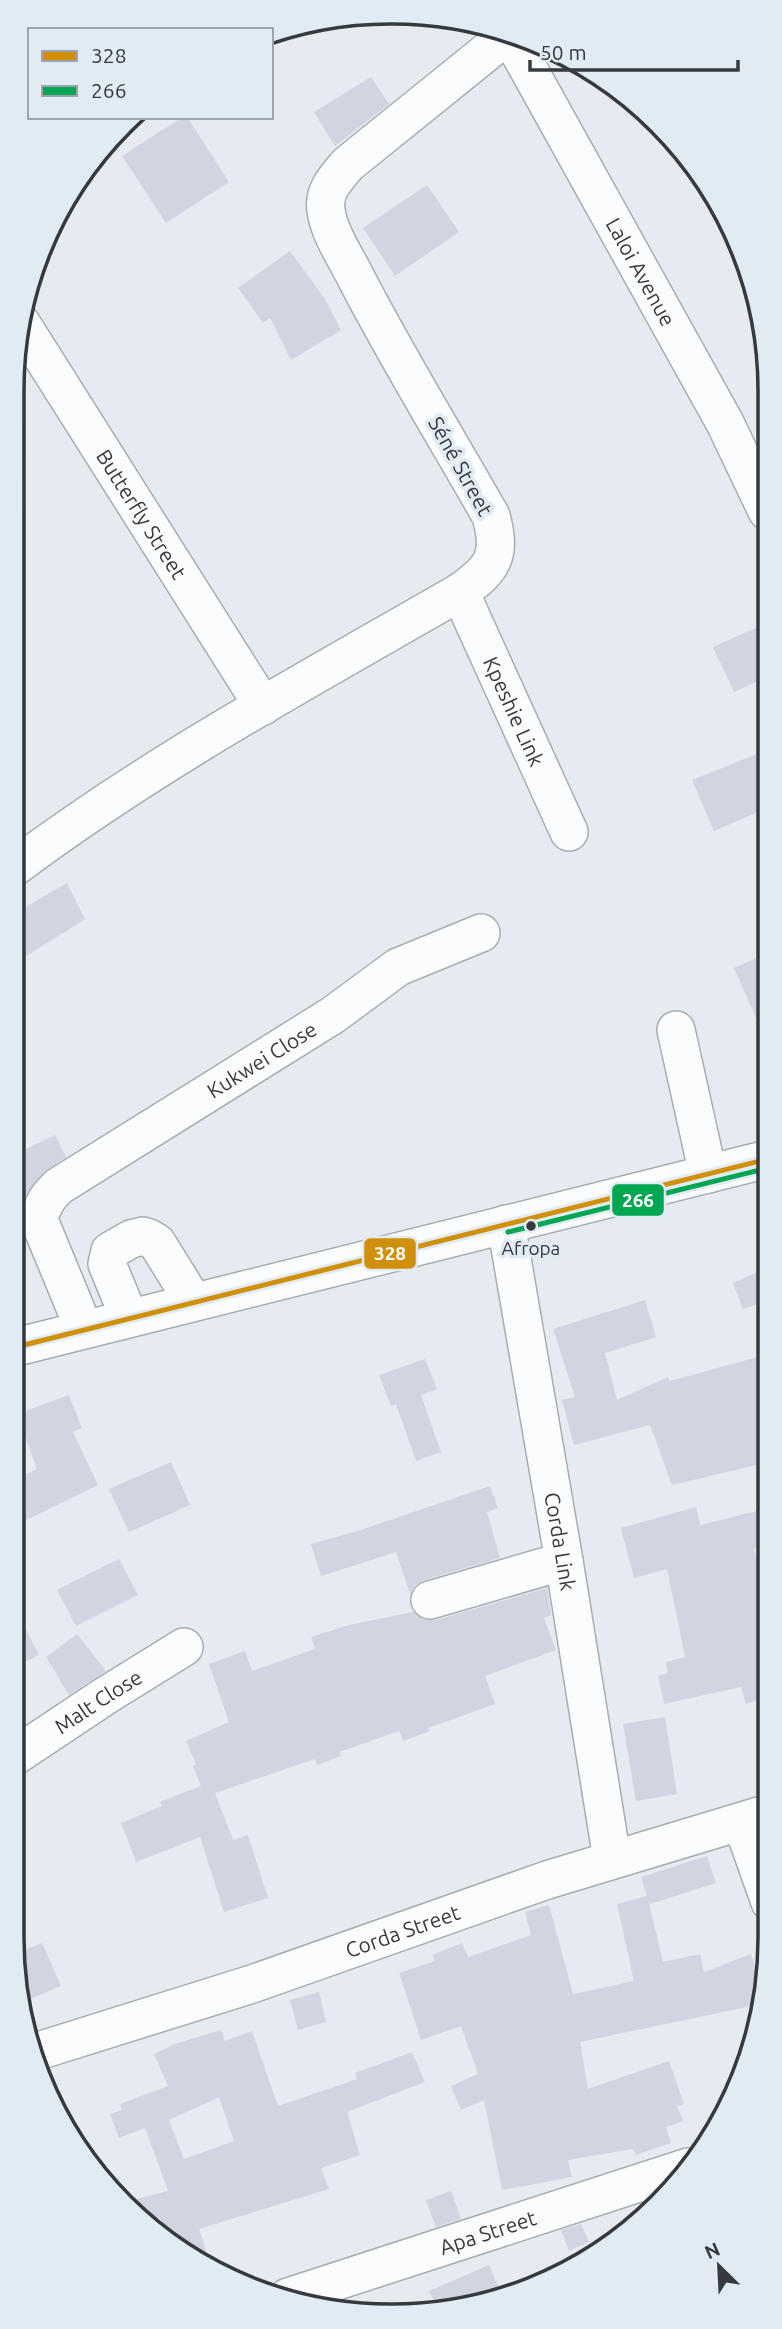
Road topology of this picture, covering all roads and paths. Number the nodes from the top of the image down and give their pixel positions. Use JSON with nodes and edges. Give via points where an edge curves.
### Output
{"nodes":[{"id":1,"x":500,"y":41,"type":"edge"},
{"id":2,"x":516,"y":47,"type":"edge"},
{"id":3,"x":29,"y":336,"type":"edge"},
{"id":4,"x":758,"y":492,"type":"edge"},
{"id":5,"x":460,"y":592,"type":"junction"},
{"id":6,"x":263,"y":706,"type":"junction"},
{"id":7,"x":569,"y":832,"type":"dead end"},
{"id":8,"x":24,"y":861,"type":"edge"},
{"id":9,"x":481,"y":933,"type":"dead end"},
{"id":10,"x":676,"y":1030,"type":"dead end"},
{"id":11,"x":758,"y":1162,"type":"edge"},
{"id":12,"x":708,"y":1174,"type":"junction"},
{"id":13,"x":48,"y":1197,"type":"junction"},
{"id":14,"x":24,"y":1209,"type":"edge"},
{"id":15,"x":506,"y":1224,"type":"junction"},
{"id":16,"x":192,"y":1301,"type":"junction"},
{"id":17,"x":129,"y":1317,"type":"junction"},
{"id":18,"x":84,"y":1329,"type":"junction"},
{"id":19,"x":24,"y":1345,"type":"edge"},
{"id":20,"x":564,"y":1561,"type":"junction"},
{"id":21,"x":430,"y":1600,"type":"dead end"},
{"id":22,"x":184,"y":1647,"type":"dead end"},
{"id":23,"x":24,"y":1750,"type":"edge"},
{"id":24,"x":756,"y":1818,"type":"edge"},
{"id":25,"x":612,"y":1859,"type":"junction"},
{"id":26,"x":42,"y":2050,"type":"edge"},
{"id":27,"x":674,"y":2172,"type":"edge"},
{"id":28,"x":300,"y":2293,"type":"edge"}],
"edges":[{"from":1,"to":5,"type":"street","name":"Séné Street","via":[[348,164],[326,195],[331,228],[368,300],[491,516],[497,546],[493,559],[482,575]]},
{"from":2,"to":4,"type":"street","name":"Laloi Avenue","via":[[725,423]]},
{"from":3,"to":6,"type":"street","name":"Butterfly Street"},
{"from":5,"to":6,"type":"street","name":"Séné Street"},
{"from":5,"to":7,"type":"street","name":"Kpeshie Link"},
{"from":6,"to":8,"type":"street","name":"Séné Street","via":[[130,787]]},
{"from":9,"to":13,"type":"street","name":"Kukwei Close","via":[[398,967],[333,1015]]},
{"from":10,"to":12,"type":"street"},
{"from":11,"to":12,"type":"street"},
{"from":12,"to":15,"type":"street"},
{"from":13,"to":14,"type":"street","name":"Kukwei Close"},
{"from":13,"to":18,"type":"street","via":[[39,1220]]},
{"from":15,"to":16,"type":"street"},
{"from":15,"to":20,"type":"street","name":"Corda Link"},
{"from":16,"to":17,"type":"street"},
{"from":16,"to":17,"type":"street","via":[[157,1243],[143,1236],[131,1239],[110,1251],[107,1264]]},
{"from":17,"to":18,"type":"street"},
{"from":18,"to":19,"type":"street"},
{"from":20,"to":21,"type":"street"},
{"from":20,"to":25,"type":"street","name":"Corda Link"},
{"from":22,"to":23,"type":"street","name":"Malt Close"},
{"from":24,"to":25,"type":"street","name":"Corda Street"},
{"from":25,"to":26,"type":"street","name":"Corda Street","via":[[252,1984]]},
{"from":27,"to":28,"type":"street","name":"Apa Street"}]}
